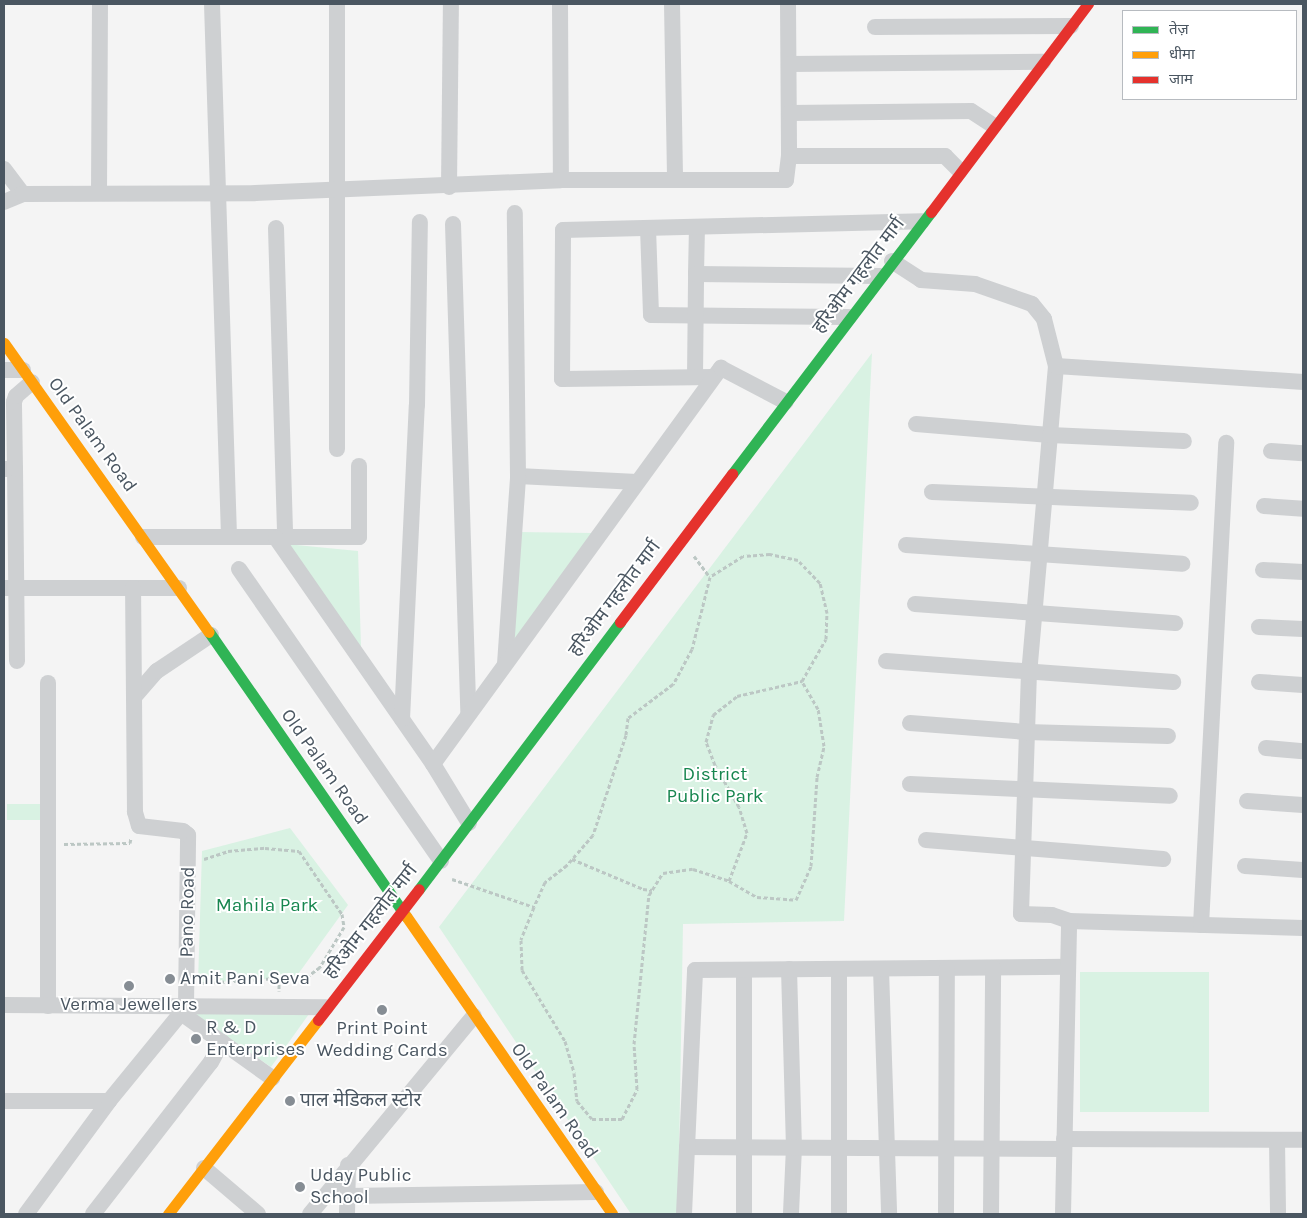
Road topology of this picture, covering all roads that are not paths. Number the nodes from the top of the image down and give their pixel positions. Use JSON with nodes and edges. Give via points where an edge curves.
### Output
{"nodes":[{"id":1,"x":100,"y":4,"type":"edge"},
{"id":2,"x":212,"y":4,"type":"edge"},
{"id":3,"x":337,"y":4,"type":"edge"},
{"id":4,"x":451,"y":4,"type":"edge"},
{"id":5,"x":560,"y":4,"type":"edge"},
{"id":6,"x":672,"y":4,"type":"edge"},
{"id":7,"x":788,"y":4,"type":"edge"},
{"id":8,"x":1088,"y":4,"type":"edge"},
{"id":9,"x":1071,"y":26,"type":"junction"},
{"id":10,"x":875,"y":27,"type":"dead end"},
{"id":11,"x":1043,"y":62,"type":"junction"},
{"id":12,"x":789,"y":64,"type":"junction"},
{"id":13,"x":789,"y":113,"type":"junction"},
{"id":14,"x":994,"y":126,"type":"junction"},
{"id":15,"x":789,"y":156,"type":"junction"},
{"id":16,"x":4,"y":169,"type":"edge"},
{"id":17,"x":960,"y":171,"type":"junction"},
{"id":18,"x":561,"y":180,"type":"junction"},
{"id":19,"x":675,"y":180,"type":"junction"},
{"id":20,"x":449,"y":187,"type":"junction"},
{"id":21,"x":338,"y":191,"type":"junction"},
{"id":22,"x":99,"y":193,"type":"junction"},
{"id":23,"x":23,"y":194,"type":"junction"},
{"id":24,"x":220,"y":194,"type":"junction"},
{"id":25,"x":4,"y":202,"type":"edge"},
{"id":26,"x":516,"y":213,"type":"dead end"},
{"id":27,"x":922,"y":221,"type":"junction"},
{"id":28,"x":420,"y":222,"type":"dead end"},
{"id":29,"x":454,"y":224,"type":"dead end"},
{"id":30,"x":697,"y":226,"type":"junction"},
{"id":31,"x":276,"y":228,"type":"dead end"},
{"id":32,"x":648,"y":228,"type":"junction"},
{"id":33,"x":892,"y":261,"type":"junction"},
{"id":34,"x":696,"y":274,"type":"junction"},
{"id":35,"x":880,"y":276,"type":"junction"},
{"id":36,"x":695,"y":316,"type":"junction"},
{"id":37,"x":850,"y":317,"type":"junction"},
{"id":38,"x":4,"y":343,"type":"edge"},
{"id":39,"x":1056,"y":366,"type":"junction"},
{"id":40,"x":4,"y":370,"type":"edge"},
{"id":41,"x":28,"y":376,"type":"junction"},
{"id":42,"x":696,"y":377,"type":"junction"},
{"id":43,"x":713,"y":377,"type":"junction"},
{"id":44,"x":1303,"y":382,"type":"edge"},
{"id":45,"x":786,"y":402,"type":"junction"},
{"id":46,"x":9,"y":410,"type":"edge"},
{"id":47,"x":916,"y":424,"type":"dead end"},
{"id":48,"x":1050,"y":435,"type":"junction"},
{"id":49,"x":1184,"y":441,"type":"dead end"},
{"id":50,"x":1226,"y":443,"type":"dead end"},
{"id":51,"x":338,"y":449,"type":"dead end"},
{"id":52,"x":1271,"y":451,"type":"dead end"},
{"id":53,"x":1303,"y":453,"type":"edge"},
{"id":54,"x":359,"y":466,"type":"dead end"},
{"id":55,"x":10,"y":469,"type":"edge"},
{"id":56,"x":518,"y":476,"type":"junction"},
{"id":57,"x":637,"y":482,"type":"junction"},
{"id":58,"x":932,"y":492,"type":"dead end"},
{"id":59,"x":1044,"y":499,"type":"junction"},
{"id":60,"x":1191,"y":503,"type":"dead end"},
{"id":61,"x":1264,"y":506,"type":"dead end"},
{"id":62,"x":1303,"y":509,"type":"edge"},
{"id":63,"x":10,"y":526,"type":"edge"},
{"id":64,"x":143,"y":537,"type":"junction"},
{"id":65,"x":229,"y":537,"type":"junction"},
{"id":66,"x":280,"y":538,"type":"junction"},
{"id":67,"x":906,"y":545,"type":"dead end"},
{"id":68,"x":1038,"y":555,"type":"junction"},
{"id":69,"x":1182,"y":564,"type":"dead end"},
{"id":70,"x":239,"y":569,"type":"dead end"},
{"id":71,"x":1263,"y":570,"type":"dead end"},
{"id":72,"x":1303,"y":572,"type":"edge"},
{"id":73,"x":10,"y":588,"type":"edge"},
{"id":74,"x":133,"y":588,"type":"junction"},
{"id":75,"x":179,"y":588,"type":"junction"},
{"id":76,"x":915,"y":604,"type":"dead end"},
{"id":77,"x":1034,"y":614,"type":"junction"},
{"id":78,"x":1175,"y":623,"type":"dead end"},
{"id":79,"x":1259,"y":627,"type":"dead end"},
{"id":80,"x":1303,"y":629,"type":"edge"},
{"id":81,"x":211,"y":635,"type":"junction"},
{"id":82,"x":17,"y":661,"type":"dead end"},
{"id":83,"x":886,"y":661,"type":"dead end"},
{"id":84,"x":505,"y":664,"type":"junction"},
{"id":85,"x":1030,"y":672,"type":"junction"},
{"id":86,"x":1173,"y":682,"type":"dead end"},
{"id":87,"x":1259,"y":682,"type":"dead end"},
{"id":88,"x":48,"y":683,"type":"dead end"},
{"id":89,"x":1303,"y":685,"type":"edge"},
{"id":90,"x":135,"y":696,"type":"junction"},
{"id":91,"x":468,"y":714,"type":"junction"},
{"id":92,"x":402,"y":719,"type":"junction"},
{"id":93,"x":910,"y":723,"type":"dead end"},
{"id":94,"x":1026,"y":732,"type":"junction"},
{"id":95,"x":1168,"y":736,"type":"dead end"},
{"id":96,"x":1266,"y":748,"type":"dead end"},
{"id":97,"x":1303,"y":750,"type":"edge"},
{"id":98,"x":433,"y":764,"type":"junction"},
{"id":99,"x":910,"y":784,"type":"dead end"},
{"id":100,"x":1024,"y":787,"type":"junction"},
{"id":101,"x":1170,"y":796,"type":"dead end"},
{"id":102,"x":1246,"y":801,"type":"dead end"},
{"id":103,"x":1303,"y":806,"type":"edge"},
{"id":104,"x":469,"y":823,"type":"junction"},
{"id":105,"x":926,"y":840,"type":"dead end"},
{"id":106,"x":1026,"y":846,"type":"junction"},
{"id":107,"x":1163,"y":860,"type":"dead end"},
{"id":108,"x":436,"y":866,"type":"junction"},
{"id":109,"x":1245,"y":866,"type":"dead end"},
{"id":110,"x":1303,"y":870,"type":"edge"},
{"id":111,"x":402,"y":911,"type":"junction"},
{"id":112,"x":1068,"y":921,"type":"junction"},
{"id":113,"x":1201,"y":925,"type":"junction"},
{"id":114,"x":1303,"y":928,"type":"edge"},
{"id":115,"x":1068,"y":967,"type":"junction"},
{"id":116,"x":947,"y":968,"type":"junction"},
{"id":117,"x":993,"y":968,"type":"junction"},
{"id":118,"x":839,"y":969,"type":"junction"},
{"id":119,"x":881,"y":969,"type":"junction"},
{"id":120,"x":744,"y":970,"type":"junction"},
{"id":121,"x":788,"y":970,"type":"junction"},
{"id":122,"x":4,"y":1005,"type":"edge"},
{"id":123,"x":48,"y":1006,"type":"junction"},
{"id":124,"x":326,"y":1007,"type":"junction"},
{"id":125,"x":183,"y":1010,"type":"junction"},
{"id":126,"x":474,"y":1016,"type":"junction"},
{"id":127,"x":222,"y":1042,"type":"junction"},
{"id":128,"x":272,"y":1078,"type":"junction"},
{"id":129,"x":4,"y":1101,"type":"edge"},
{"id":130,"x":109,"y":1101,"type":"junction"},
{"id":131,"x":1277,"y":1140,"type":"junction"},
{"id":132,"x":1303,"y":1140,"type":"edge"},
{"id":133,"x":1064,"y":1144,"type":"junction"},
{"id":134,"x":687,"y":1147,"type":"junction"},
{"id":135,"x":746,"y":1147,"type":"junction"},
{"id":136,"x":794,"y":1148,"type":"junction"},
{"id":137,"x":839,"y":1148,"type":"junction"},
{"id":138,"x":888,"y":1148,"type":"junction"},
{"id":139,"x":946,"y":1148,"type":"junction"},
{"id":140,"x":991,"y":1149,"type":"junction"},
{"id":141,"x":348,"y":1165,"type":"junction"},
{"id":142,"x":204,"y":1168,"type":"junction"},
{"id":143,"x":596,"y":1192,"type":"junction"},
{"id":144,"x":347,"y":1196,"type":"junction"},
{"id":145,"x":26,"y":1214,"type":"edge"},
{"id":146,"x":93,"y":1214,"type":"edge"},
{"id":147,"x":168,"y":1214,"type":"edge"},
{"id":148,"x":258,"y":1214,"type":"edge"},
{"id":149,"x":310,"y":1214,"type":"edge"},
{"id":150,"x":347,"y":1214,"type":"edge"},
{"id":151,"x":612,"y":1214,"type":"edge"},
{"id":152,"x":684,"y":1214,"type":"edge"},
{"id":153,"x":744,"y":1214,"type":"edge"},
{"id":154,"x":791,"y":1214,"type":"edge"},
{"id":155,"x":839,"y":1214,"type":"edge"},
{"id":156,"x":889,"y":1214,"type":"edge"},
{"id":157,"x":946,"y":1214,"type":"edge"},
{"id":158,"x":991,"y":1214,"type":"edge"},
{"id":159,"x":1063,"y":1214,"type":"edge"},
{"id":160,"x":1278,"y":1214,"type":"edge"}],
"edges":[{"from":1,"to":22,"type":"street"},
{"from":2,"to":24,"type":"street"},
{"from":3,"to":21,"type":"street"},
{"from":4,"to":20,"type":"street"},
{"from":5,"to":18,"type":"street"},
{"from":6,"to":19,"type":"street"},
{"from":7,"to":12,"type":"street"},
{"from":8,"to":9,"type":"street","name":"हरिओम गहलोत मार्ग"},
{"from":9,"to":10,"type":"street"},
{"from":9,"to":11,"type":"street","name":"हरिओम गहलोत मार्ग"},
{"from":11,"to":12,"type":"street"},
{"from":11,"to":14,"type":"street","name":"हरिओम गहलोत मार्ग"},
{"from":12,"to":13,"type":"street"},
{"from":13,"to":14,"type":"street","via":[[971,111]]},
{"from":13,"to":15,"type":"street"},
{"from":14,"to":17,"type":"street","name":"हरिओम गहलोत मार्ग"},
{"from":15,"to":17,"type":"street","via":[[945,156]]},
{"from":15,"to":19,"type":"street","via":[[786,180]]},
{"from":16,"to":23,"type":"street"},
{"from":17,"to":27,"type":"street","name":"हरिओम गहलोत मार्ग"},
{"from":18,"to":19,"type":"street"},
{"from":18,"to":20,"type":"street"},
{"from":20,"to":21,"type":"street"},
{"from":21,"to":24,"type":"street"},
{"from":21,"to":51,"type":"street"},
{"from":22,"to":23,"type":"street"},
{"from":22,"to":24,"type":"street"},
{"from":23,"to":25,"type":"street"},
{"from":24,"to":65,"type":"street"},
{"from":26,"to":56,"type":"street"},
{"from":27,"to":30,"type":"street"},
{"from":27,"to":33,"type":"street","name":"हरिओम गहलोत मार्ग"},
{"from":28,"to":92,"type":"street","via":[[417,405]]},
{"from":29,"to":91,"type":"street"},
{"from":30,"to":32,"type":"street"},
{"from":30,"to":34,"type":"street"},
{"from":31,"to":66,"type":"street"},
{"from":32,"to":36,"type":"street","via":[[651,315]]},
{"from":32,"to":42,"type":"street","via":[[563,230],[562,379]]},
{"from":33,"to":35,"type":"street","name":"हरिओम गहलोत मार्ग"},
{"from":33,"to":39,"type":"street","via":[[922,280],[975,284],[1032,304],[1044,319]]},
{"from":34,"to":35,"type":"street"},
{"from":34,"to":36,"type":"street"},
{"from":35,"to":37,"type":"street","name":"हरिओम गहलोत मार्ग"},
{"from":36,"to":37,"type":"street"},
{"from":36,"to":42,"type":"street"},
{"from":37,"to":45,"type":"street","name":"हरिओम गहलोत मार्ग"},
{"from":38,"to":41,"type":"street","name":"Old Palam Road"},
{"from":39,"to":44,"type":"street"},
{"from":39,"to":48,"type":"street"},
{"from":40,"to":41,"type":"street"},
{"from":41,"to":46,"type":"street"},
{"from":41,"to":64,"type":"street","name":"Old Palam Road"},
{"from":42,"to":43,"type":"street"},
{"from":43,"to":45,"type":"street","via":[[721,368]]},
{"from":43,"to":57,"type":"street"},
{"from":45,"to":104,"type":"street","name":"हरिओम गहलोत मार्ग"},
{"from":46,"to":55,"type":"street"},
{"from":47,"to":48,"type":"street"},
{"from":48,"to":49,"type":"street"},
{"from":48,"to":59,"type":"street"},
{"from":50,"to":113,"type":"street"},
{"from":52,"to":53,"type":"street"},
{"from":54,"to":66,"type":"street","via":[[359,537]]},
{"from":55,"to":63,"type":"street"},
{"from":56,"to":57,"type":"street"},
{"from":56,"to":84,"type":"street"},
{"from":57,"to":84,"type":"street"},
{"from":58,"to":59,"type":"street"},
{"from":59,"to":60,"type":"street"},
{"from":59,"to":68,"type":"street"},
{"from":61,"to":62,"type":"street"},
{"from":63,"to":73,"type":"street"},
{"from":64,"to":65,"type":"street"},
{"from":64,"to":75,"type":"street","name":"Old Palam Road"},
{"from":65,"to":66,"type":"street"},
{"from":66,"to":92,"type":"street"},
{"from":67,"to":68,"type":"street"},
{"from":68,"to":69,"type":"street"},
{"from":68,"to":77,"type":"street"},
{"from":70,"to":108,"type":"street"},
{"from":71,"to":72,"type":"street"},
{"from":73,"to":74,"type":"street"},
{"from":73,"to":82,"type":"street"},
{"from":74,"to":75,"type":"street"},
{"from":74,"to":90,"type":"street"},
{"from":75,"to":81,"type":"street","name":"Old Palam Road"},
{"from":76,"to":77,"type":"street"},
{"from":77,"to":78,"type":"street"},
{"from":77,"to":85,"type":"street"},
{"from":79,"to":80,"type":"street"},
{"from":81,"to":90,"type":"street","via":[[157,671]]},
{"from":81,"to":111,"type":"street","name":"Old Palam Road"},
{"from":83,"to":85,"type":"street"},
{"from":84,"to":91,"type":"street"},
{"from":85,"to":86,"type":"street"},
{"from":85,"to":94,"type":"street"},
{"from":87,"to":89,"type":"street"},
{"from":88,"to":123,"type":"street"},
{"from":90,"to":125,"type":"street","name":"Pano Road","via":[[136,821],[145,828],[183,831],[188,836]]},
{"from":91,"to":98,"type":"street"},
{"from":92,"to":98,"type":"street"},
{"from":93,"to":94,"type":"street"},
{"from":94,"to":95,"type":"street"},
{"from":94,"to":100,"type":"street"},
{"from":96,"to":97,"type":"street"},
{"from":98,"to":104,"type":"street"},
{"from":99,"to":100,"type":"street"},
{"from":100,"to":101,"type":"street"},
{"from":100,"to":106,"type":"street"},
{"from":102,"to":103,"type":"street"},
{"from":104,"to":108,"type":"street","name":"हरिओम गहलोत मार्ग"},
{"from":105,"to":106,"type":"street"},
{"from":106,"to":107,"type":"street"},
{"from":106,"to":112,"type":"street","via":[[1021,914],[1052,915]]},
{"from":108,"to":111,"type":"street","name":"हरिओम गहलोत मार्ग"},
{"from":109,"to":110,"type":"street"},
{"from":111,"to":124,"type":"street","name":"हरिओम गहलोत मार्ग"},
{"from":111,"to":126,"type":"street","name":"Old Palam Road"},
{"from":112,"to":113,"type":"street"},
{"from":112,"to":115,"type":"street"},
{"from":113,"to":114,"type":"street"},
{"from":115,"to":117,"type":"street"},
{"from":115,"to":133,"type":"street"},
{"from":116,"to":117,"type":"street"},
{"from":116,"to":119,"type":"street"},
{"from":116,"to":139,"type":"street"},
{"from":117,"to":140,"type":"street"},
{"from":118,"to":119,"type":"street"},
{"from":118,"to":121,"type":"street"},
{"from":118,"to":137,"type":"street"},
{"from":119,"to":138,"type":"street"},
{"from":120,"to":121,"type":"street"},
{"from":120,"to":134,"type":"street","via":[[695,970]]},
{"from":120,"to":135,"type":"street"},
{"from":121,"to":136,"type":"street"},
{"from":122,"to":123,"type":"street"},
{"from":123,"to":125,"type":"street"},
{"from":124,"to":125,"type":"street"},
{"from":124,"to":128,"type":"street","name":"हरिओम गहलोत मार्ग"},
{"from":125,"to":127,"type":"street"},
{"from":125,"to":130,"type":"street"},
{"from":126,"to":141,"type":"street"},
{"from":126,"to":143,"type":"street","name":"Old Palam Road"},
{"from":127,"to":128,"type":"street"},
{"from":127,"to":146,"type":"street","via":[[211,1062]]},
{"from":128,"to":142,"type":"street","name":"हरिओम गहलोत मार्ग"},
{"from":129,"to":130,"type":"street"},
{"from":130,"to":145,"type":"street"},
{"from":131,"to":132,"type":"street"},
{"from":131,"to":133,"type":"street"},
{"from":131,"to":160,"type":"street"},
{"from":133,"to":140,"type":"street"},
{"from":133,"to":159,"type":"street"},
{"from":134,"to":135,"type":"street"},
{"from":134,"to":152,"type":"street"},
{"from":135,"to":136,"type":"street"},
{"from":135,"to":153,"type":"street"},
{"from":136,"to":137,"type":"street"},
{"from":136,"to":154,"type":"street"},
{"from":137,"to":138,"type":"street"},
{"from":137,"to":155,"type":"street"},
{"from":138,"to":139,"type":"street"},
{"from":138,"to":156,"type":"street"},
{"from":139,"to":140,"type":"street"},
{"from":139,"to":157,"type":"street"},
{"from":140,"to":158,"type":"street"},
{"from":141,"to":144,"type":"street"},
{"from":141,"to":149,"type":"street"},
{"from":142,"to":147,"type":"street","name":"हरिओम गहलोत मार्ग"},
{"from":142,"to":148,"type":"street"},
{"from":143,"to":144,"type":"street"},
{"from":143,"to":151,"type":"street","name":"Old Palam Road"},
{"from":144,"to":150,"type":"street"}]}
